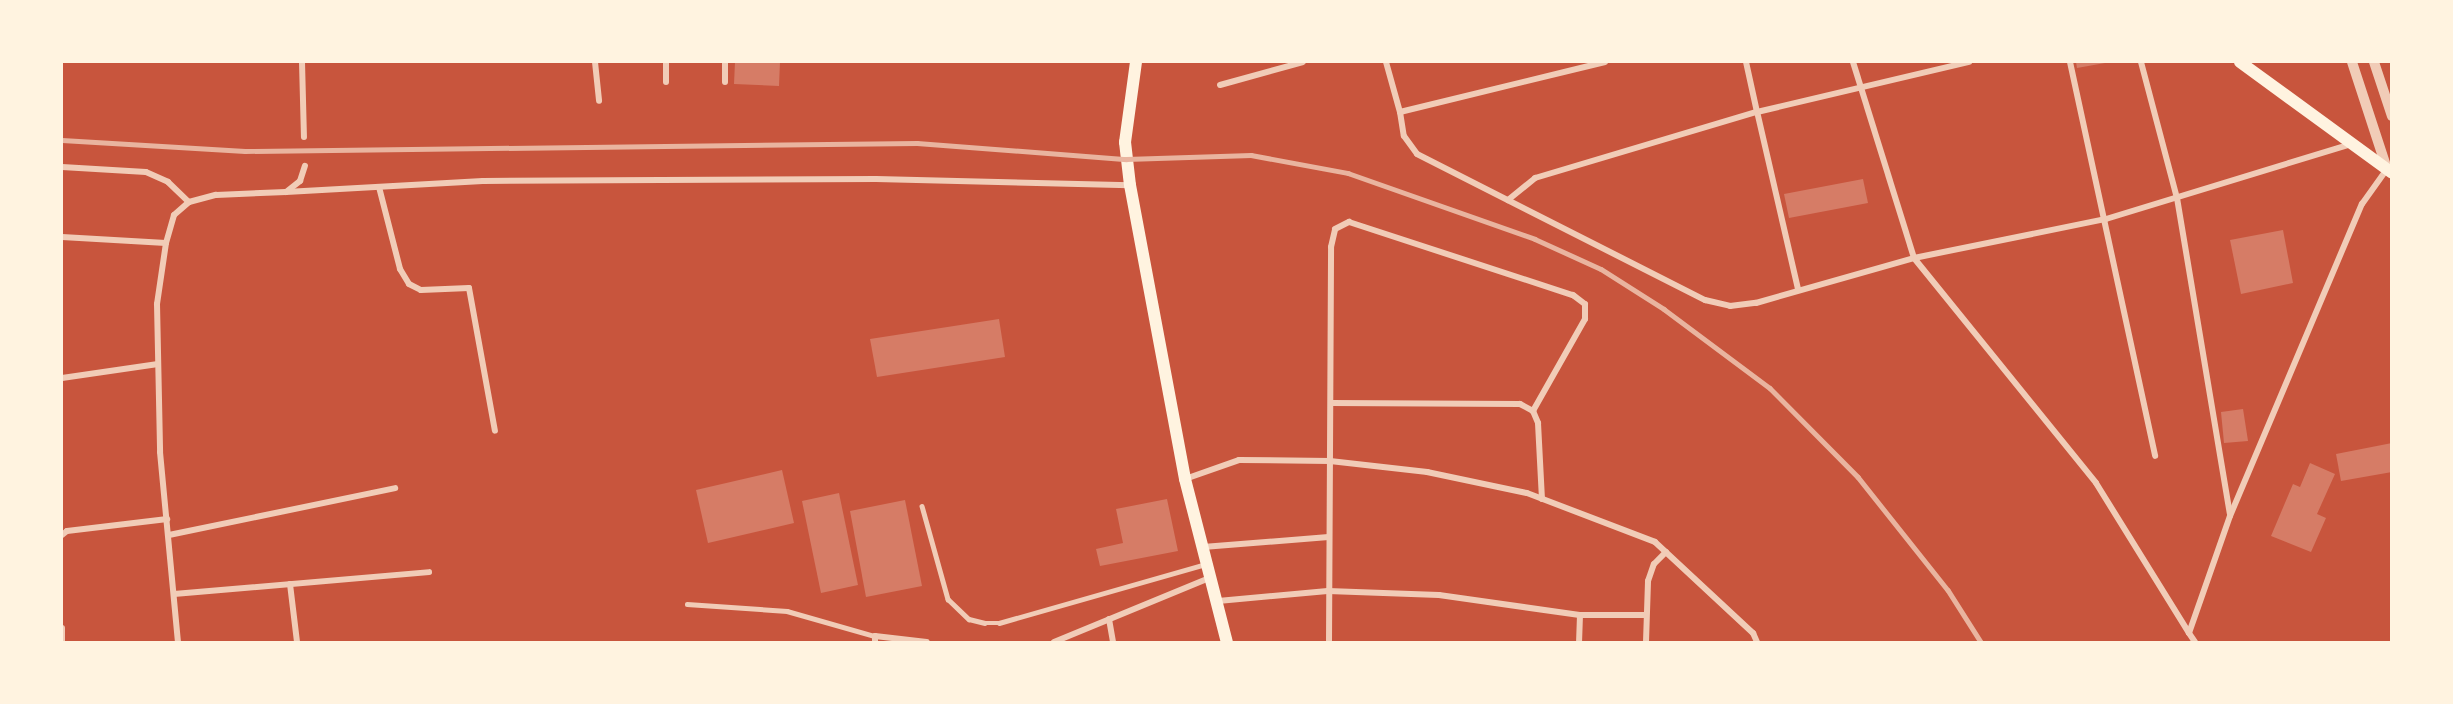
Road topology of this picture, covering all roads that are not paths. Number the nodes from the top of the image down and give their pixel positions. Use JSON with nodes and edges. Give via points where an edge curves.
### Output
{"nodes":[{"id":1,"x":302,"y":62,"type":"edge"},
{"id":2,"x":596,"y":62,"type":"edge"},
{"id":3,"x":666,"y":62,"type":"edge"},
{"id":4,"x":725,"y":62,"type":"edge"},
{"id":5,"x":1136,"y":62,"type":"edge"},
{"id":6,"x":1303,"y":62,"type":"edge"},
{"id":7,"x":1386,"y":62,"type":"edge"},
{"id":8,"x":1605,"y":62,"type":"edge"},
{"id":9,"x":1746,"y":62,"type":"edge"},
{"id":10,"x":1853,"y":62,"type":"edge"},
{"id":11,"x":1969,"y":62,"type":"edge"},
{"id":12,"x":2070,"y":62,"type":"edge"},
{"id":13,"x":2140,"y":62,"type":"edge"},
{"id":14,"x":2240,"y":62,"type":"edge"},
{"id":15,"x":2352,"y":62,"type":"edge"},
{"id":16,"x":2374,"y":62,"type":"edge"},
{"id":17,"x":666,"y":82,"type":"dead end"},
{"id":18,"x":725,"y":82,"type":"dead end"},
{"id":19,"x":1220,"y":85,"type":"dead end"},
{"id":20,"x":1859,"y":85,"type":"junction"},
{"id":21,"x":599,"y":101,"type":"dead end"},
{"id":22,"x":1400,"y":112,"type":"junction"},
{"id":23,"x":1757,"y":112,"type":"junction"},
{"id":24,"x":2391,"y":116,"type":"edge"},
{"id":25,"x":304,"y":137,"type":"dead end"},
{"id":26,"x":2352,"y":144,"type":"junction"},
{"id":27,"x":62,"y":166,"type":"edge"},
{"id":28,"x":305,"y":166,"type":"dead end"},
{"id":29,"x":2389,"y":171,"type":"edge"},
{"id":30,"x":1130,"y":185,"type":"junction"},
{"id":31,"x":379,"y":187,"type":"junction"},
{"id":32,"x":286,"y":192,"type":"junction"},
{"id":33,"x":2177,"y":198,"type":"junction"},
{"id":34,"x":1508,"y":200,"type":"junction"},
{"id":35,"x":189,"y":202,"type":"junction"},
{"id":36,"x":2106,"y":219,"type":"junction"},
{"id":37,"x":62,"y":237,"type":"edge"},
{"id":38,"x":166,"y":243,"type":"junction"},
{"id":39,"x":1914,"y":258,"type":"junction"},
{"id":40,"x":1798,"y":289,"type":"junction"},
{"id":41,"x":158,"y":364,"type":"junction"},
{"id":42,"x":62,"y":378,"type":"edge"},
{"id":43,"x":1331,"y":403,"type":"junction"},
{"id":44,"x":1533,"y":411,"type":"junction"},
{"id":45,"x":495,"y":431,"type":"dead end"},
{"id":46,"x":2155,"y":456,"type":"dead end"},
{"id":47,"x":1330,"y":461,"type":"junction"},
{"id":48,"x":1185,"y":479,"type":"junction"},
{"id":49,"x":395,"y":488,"type":"dead end"},
{"id":50,"x":1542,"y":499,"type":"junction"},
{"id":51,"x":922,"y":506,"type":"dead end"},
{"id":52,"x":2230,"y":516,"type":"junction"},
{"id":53,"x":167,"y":519,"type":"junction"},
{"id":54,"x":62,"y":535,"type":"edge"},
{"id":55,"x":169,"y":535,"type":"junction"},
{"id":56,"x":1329,"y":537,"type":"junction"},
{"id":57,"x":1202,"y":547,"type":"junction"},
{"id":58,"x":1666,"y":552,"type":"junction"},
{"id":59,"x":1206,"y":564,"type":"junction"},
{"id":60,"x":429,"y":572,"type":"dead end"},
{"id":61,"x":1209,"y":578,"type":"junction"},
{"id":62,"x":290,"y":584,"type":"junction"},
{"id":63,"x":1328,"y":591,"type":"junction"},
{"id":64,"x":174,"y":594,"type":"junction"},
{"id":65,"x":1218,"y":601,"type":"junction"},
{"id":66,"x":687,"y":604,"type":"dead end"},
{"id":67,"x":1580,"y":615,"type":"junction"},
{"id":68,"x":1645,"y":615,"type":"junction"},
{"id":69,"x":1109,"y":620,"type":"junction"},
{"id":70,"x":62,"y":628,"type":"edge"},
{"id":71,"x":2189,"y":633,"type":"junction"},
{"id":72,"x":875,"y":639,"type":"edge"},
{"id":73,"x":63,"y":642,"type":"edge"},
{"id":74,"x":178,"y":642,"type":"edge"},
{"id":75,"x":297,"y":642,"type":"edge"},
{"id":76,"x":927,"y":642,"type":"edge"},
{"id":77,"x":1054,"y":642,"type":"edge"},
{"id":78,"x":1113,"y":642,"type":"edge"},
{"id":79,"x":1227,"y":642,"type":"edge"},
{"id":80,"x":1329,"y":642,"type":"edge"},
{"id":81,"x":1579,"y":642,"type":"edge"},
{"id":82,"x":1646,"y":642,"type":"edge"},
{"id":83,"x":1757,"y":642,"type":"edge"},
{"id":84,"x":2195,"y":642,"type":"edge"}],
"edges":[{"from":1,"to":25,"type":"street"},
{"from":2,"to":21,"type":"street"},
{"from":3,"to":17,"type":"street"},
{"from":4,"to":18,"type":"street"},
{"from":5,"to":30,"type":"main road","via":[[1125,142]]},
{"from":6,"to":19,"type":"street"},
{"from":7,"to":22,"type":"street"},
{"from":8,"to":22,"type":"street"},
{"from":9,"to":23,"type":"street"},
{"from":10,"to":20,"type":"street"},
{"from":11,"to":20,"type":"street"},
{"from":12,"to":36,"type":"street"},
{"from":13,"to":33,"type":"street"},
{"from":14,"to":26,"type":"main road"},
{"from":15,"to":29,"type":"street"},
{"from":16,"to":24,"type":"street"},
{"from":20,"to":23,"type":"street"},
{"from":20,"to":39,"type":"street"},
{"from":22,"to":34,"type":"street","via":[[1404,136],[1417,154]]},
{"from":23,"to":34,"type":"street","via":[[1535,178]]},
{"from":23,"to":40,"type":"street"},
{"from":26,"to":29,"type":"main road"},
{"from":26,"to":33,"type":"street"},
{"from":27,"to":35,"type":"street","via":[[147,172],[168,182]]},
{"from":28,"to":32,"type":"street","via":[[300,181]]},
{"from":29,"to":52,"type":"street","via":[[2362,204]]},
{"from":30,"to":31,"type":"street","via":[[865,179],[483,181]]},
{"from":30,"to":48,"type":"main road"},
{"from":31,"to":32,"type":"street"},
{"from":31,"to":45,"type":"street","via":[[400,269],[409,285],[421,290],[469,288]]},
{"from":32,"to":35,"type":"street","via":[[216,195]]},
{"from":33,"to":36,"type":"street"},
{"from":33,"to":52,"type":"street"},
{"from":34,"to":40,"type":"street","via":[[1705,300],[1730,306],[1756,303]]},
{"from":35,"to":38,"type":"street","via":[[174,215]]},
{"from":36,"to":39,"type":"street"},
{"from":36,"to":46,"type":"street"},
{"from":37,"to":38,"type":"street"},
{"from":38,"to":41,"type":"street","via":[[157,304]]},
{"from":39,"to":40,"type":"street"},
{"from":39,"to":71,"type":"street","via":[[2096,483]]},
{"from":41,"to":42,"type":"street"},
{"from":41,"to":53,"type":"street","via":[[160,452]]},
{"from":43,"to":44,"type":"street","via":[[1520,404]]},
{"from":43,"to":44,"type":"street","via":[[1331,247],[1335,230],[1349,222],[1573,294],[1585,304],[1585,319]]},
{"from":43,"to":47,"type":"street"},
{"from":44,"to":50,"type":"street","via":[[1538,423]]},
{"from":47,"to":48,"type":"street","via":[[1239,460]]},
{"from":47,"to":50,"type":"street","via":[[1427,472]]},
{"from":47,"to":56,"type":"street"},
{"from":48,"to":57,"type":"main road"},
{"from":49,"to":55,"type":"street"},
{"from":50,"to":58,"type":"street","via":[[1655,542]]},
{"from":51,"to":59,"type":"lane","via":[[948,599],[969,619],[985,623],[999,623]]},
{"from":52,"to":71,"type":"street"},
{"from":53,"to":54,"type":"street","via":[[67,531]]},
{"from":53,"to":55,"type":"street"},
{"from":55,"to":64,"type":"street"},
{"from":56,"to":57,"type":"street"},
{"from":56,"to":63,"type":"street"},
{"from":57,"to":59,"type":"main road"},
{"from":58,"to":68,"type":"street","via":[[1654,564],[1648,581]]},
{"from":58,"to":83,"type":"street","via":[[1753,633]]},
{"from":59,"to":61,"type":"main road"},
{"from":60,"to":62,"type":"street"},
{"from":61,"to":65,"type":"main road"},
{"from":61,"to":69,"type":"street"},
{"from":62,"to":64,"type":"street"},
{"from":62,"to":75,"type":"street"},
{"from":63,"to":65,"type":"street"},
{"from":63,"to":67,"type":"street","via":[[1439,595]]},
{"from":63,"to":80,"type":"street"},
{"from":64,"to":74,"type":"street"},
{"from":65,"to":79,"type":"main road"},
{"from":66,"to":72,"type":"lane","via":[[787,611]]},
{"from":67,"to":68,"type":"street"},
{"from":67,"to":81,"type":"street"},
{"from":68,"to":82,"type":"street"},
{"from":69,"to":77,"type":"street"},
{"from":69,"to":78,"type":"street"},
{"from":70,"to":73,"type":"street"},
{"from":71,"to":84,"type":"street"},
{"from":72,"to":76,"type":"street"}]}
